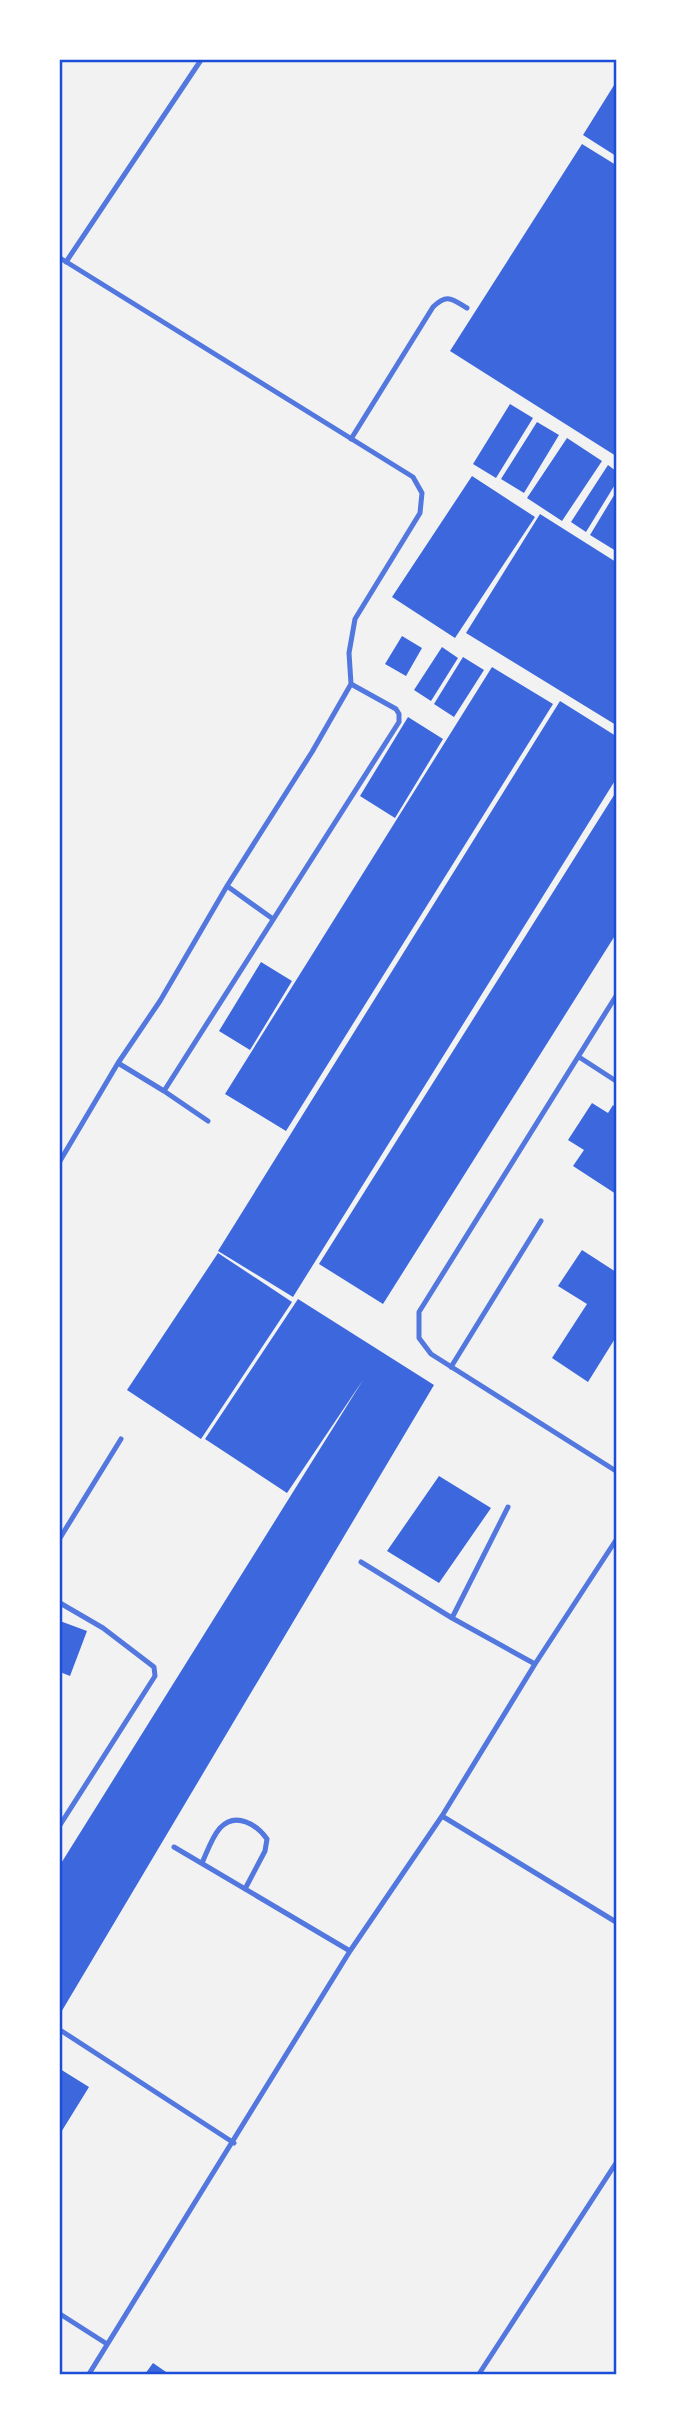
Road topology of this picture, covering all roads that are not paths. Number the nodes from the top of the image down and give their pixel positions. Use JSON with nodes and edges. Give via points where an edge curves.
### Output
{"nodes":[{"id":1,"x":201,"y":60,"type":"edge"},
{"id":2,"x":60,"y":258,"type":"edge"},
{"id":3,"x":66,"y":262,"type":"junction"},
{"id":4,"x":467,"y":308,"type":"dead end"},
{"id":5,"x":351,"y":439,"type":"junction"},
{"id":6,"x":351,"y":684,"type":"junction"},
{"id":7,"x":227,"y":886,"type":"junction"},
{"id":8,"x":273,"y":919,"type":"junction"},
{"id":9,"x":617,"y":996,"type":"edge"},
{"id":10,"x":579,"y":1057,"type":"junction"},
{"id":11,"x":118,"y":1063,"type":"junction"},
{"id":12,"x":617,"y":1081,"type":"edge"},
{"id":13,"x":164,"y":1091,"type":"junction"},
{"id":14,"x":208,"y":1121,"type":"dead end"},
{"id":15,"x":60,"y":1161,"type":"edge"},
{"id":16,"x":541,"y":1221,"type":"dead end"},
{"id":17,"x":450,"y":1367,"type":"junction"},
{"id":18,"x":121,"y":1439,"type":"dead end"},
{"id":19,"x":617,"y":1471,"type":"edge"},
{"id":20,"x":508,"y":1507,"type":"dead end"},
{"id":21,"x":60,"y":1538,"type":"edge"},
{"id":22,"x":617,"y":1540,"type":"edge"},
{"id":23,"x":361,"y":1562,"type":"dead end"},
{"id":24,"x":60,"y":1603,"type":"edge"},
{"id":25,"x":452,"y":1618,"type":"junction"},
{"id":26,"x":535,"y":1664,"type":"junction"},
{"id":27,"x":442,"y":1816,"type":"junction"},
{"id":28,"x":60,"y":1825,"type":"edge"},
{"id":29,"x":174,"y":1847,"type":"dead end"},
{"id":30,"x":202,"y":1863,"type":"junction"},
{"id":31,"x":245,"y":1889,"type":"junction"},
{"id":32,"x":617,"y":1922,"type":"edge"},
{"id":33,"x":350,"y":1951,"type":"junction"},
{"id":34,"x":60,"y":2030,"type":"edge"},
{"id":35,"x":233,"y":2143,"type":"junction"},
{"id":36,"x":617,"y":2163,"type":"edge"},
{"id":37,"x":60,"y":2314,"type":"edge"},
{"id":38,"x":107,"y":2344,"type":"junction"},
{"id":39,"x":89,"y":2375,"type":"edge"},
{"id":40,"x":479,"y":2375,"type":"edge"}],
"edges":[{"from":1,"to":3,"type":"lane"},
{"from":2,"to":3,"type":"lane"},
{"from":3,"to":5,"type":"lane"},
{"from":4,"to":5,"type":"lane","via":[[450,299],[441,299],[433,307]]},
{"from":5,"to":6,"type":"lane","via":[[412,477],[422,493],[420,513],[355,619],[349,653]]},
{"from":6,"to":7,"type":"lane"},
{"from":6,"to":8,"type":"lane","via":[[396,709],[399,722]]},
{"from":7,"to":8,"type":"lane"},
{"from":7,"to":11,"type":"lane"},
{"from":8,"to":13,"type":"lane"},
{"from":9,"to":10,"type":"lane"},
{"from":10,"to":12,"type":"lane"},
{"from":10,"to":17,"type":"lane","via":[[419,1312],[419,1338]]},
{"from":11,"to":13,"type":"lane"},
{"from":11,"to":15,"type":"lane"},
{"from":13,"to":14,"type":"lane"},
{"from":16,"to":17,"type":"lane"},
{"from":17,"to":19,"type":"lane"},
{"from":18,"to":21,"type":"lane"},
{"from":20,"to":25,"type":"lane"},
{"from":22,"to":26,"type":"lane"},
{"from":23,"to":25,"type":"lane"},
{"from":24,"to":28,"type":"lane","via":[[103,1628],[154,1667],[155,1676]]},
{"from":25,"to":26,"type":"lane"},
{"from":26,"to":27,"type":"lane"},
{"from":27,"to":32,"type":"lane"},
{"from":27,"to":33,"type":"lane"},
{"from":29,"to":30,"type":"lane"},
{"from":30,"to":31,"type":"lane"},
{"from":30,"to":31,"type":"lane","via":[[220,1828],[229,1822],[243,1820],[258,1827],[267,1839],[265,1851]]},
{"from":31,"to":33,"type":"lane"},
{"from":33,"to":35,"type":"lane"},
{"from":34,"to":35,"type":"lane"},
{"from":35,"to":38,"type":"lane"},
{"from":36,"to":40,"type":"lane"},
{"from":37,"to":38,"type":"lane"},
{"from":38,"to":39,"type":"lane"}]}
